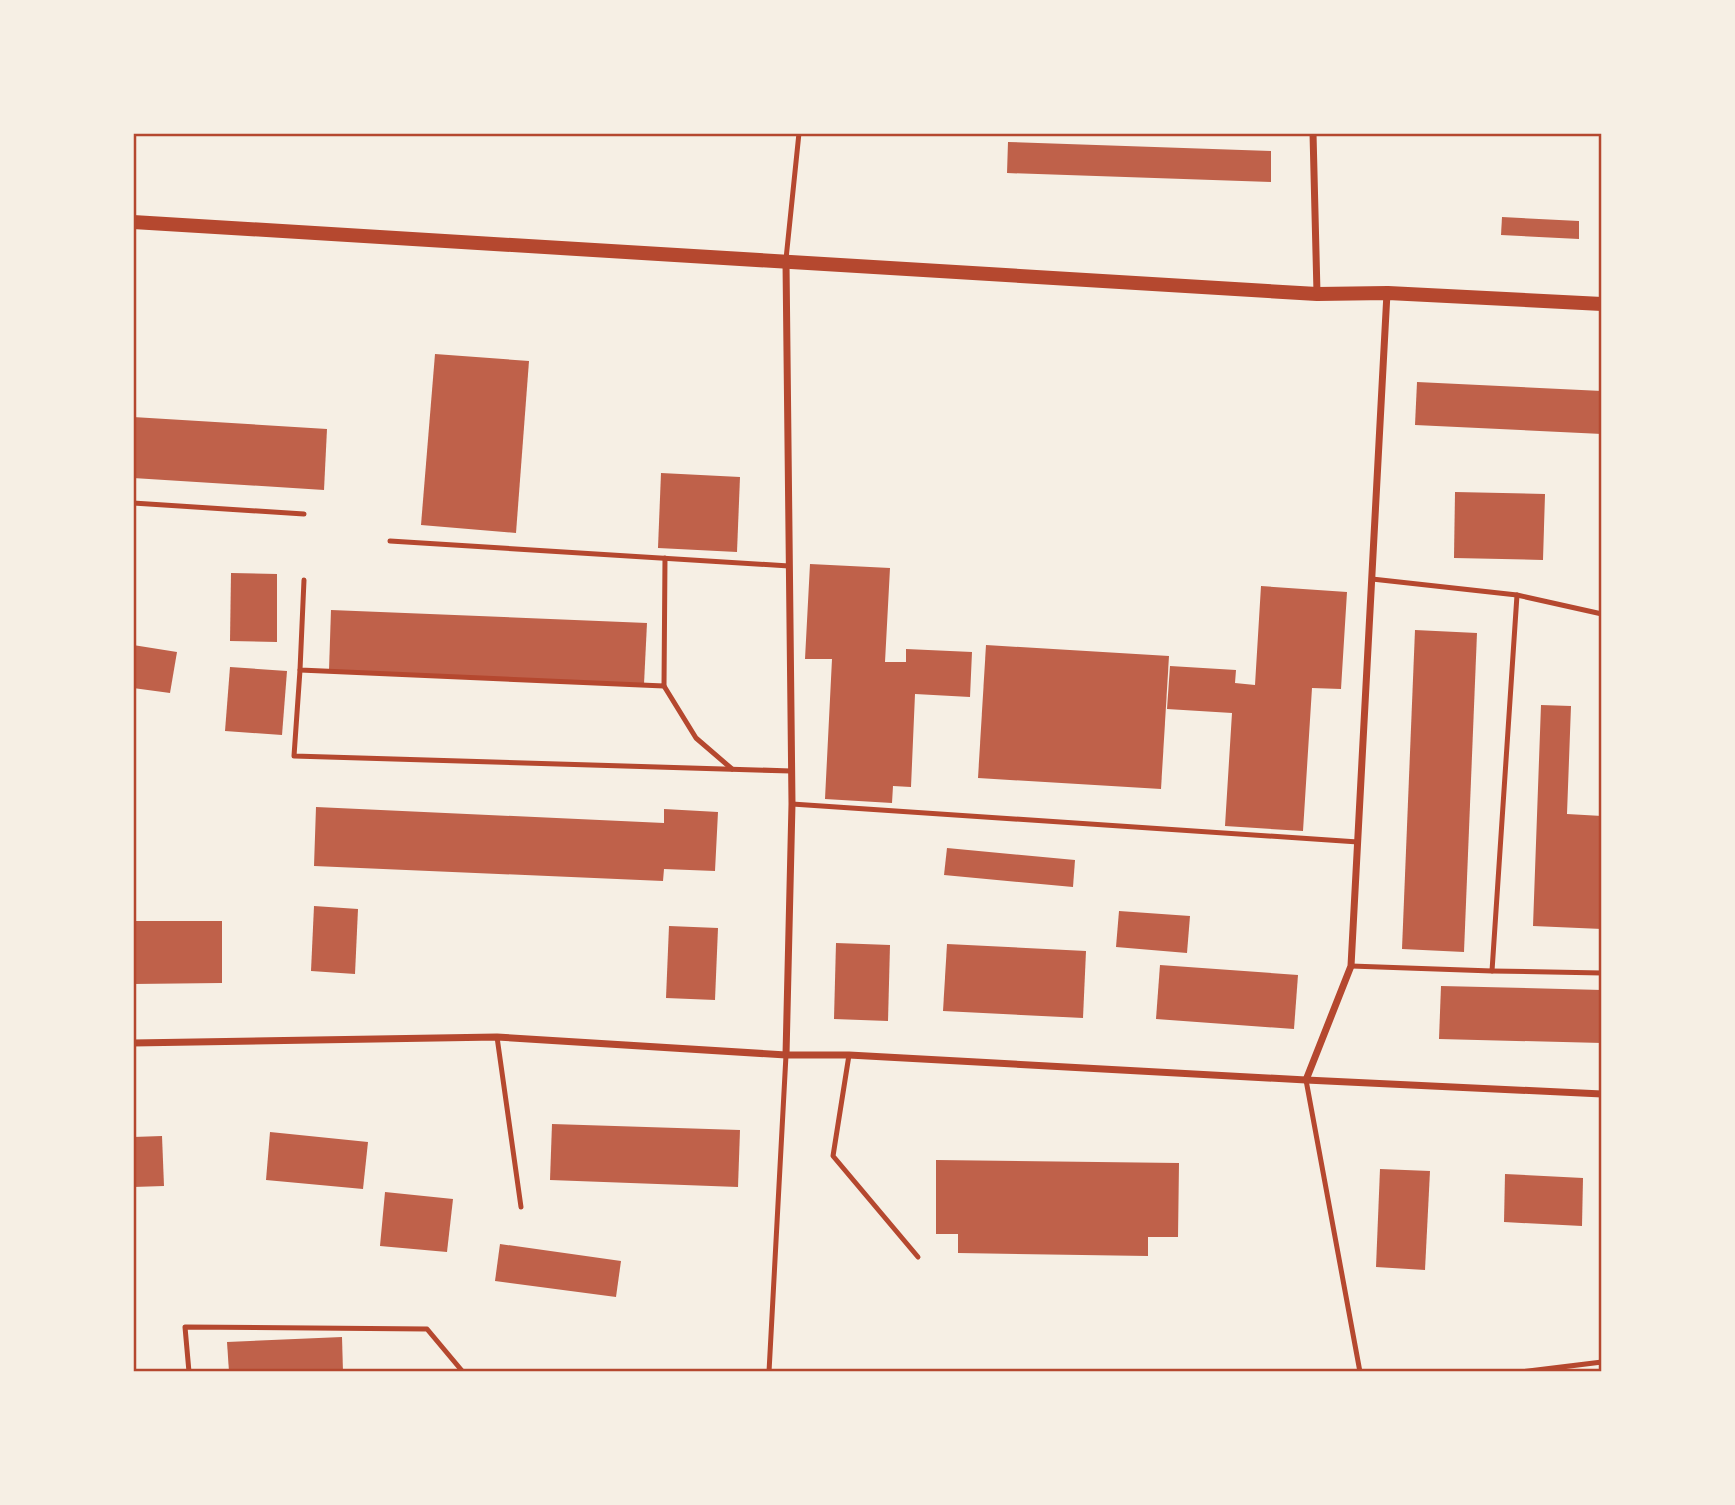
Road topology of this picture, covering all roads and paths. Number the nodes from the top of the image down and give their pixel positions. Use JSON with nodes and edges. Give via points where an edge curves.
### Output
{"nodes":[{"id":1,"x":799,"y":133,"type":"edge"},
{"id":2,"x":1312,"y":133,"type":"edge"},
{"id":3,"x":133,"y":222,"type":"edge"},
{"id":4,"x":786,"y":262,"type":"junction"},
{"id":5,"x":1388,"y":293,"type":"junction"},
{"id":6,"x":1317,"y":294,"type":"junction"},
{"id":7,"x":1602,"y":304,"type":"edge"},
{"id":8,"x":133,"y":503,"type":"edge"},
{"id":9,"x":303,"y":514,"type":"dead end"},
{"id":10,"x":390,"y":541,"type":"dead end"},
{"id":11,"x":664,"y":558,"type":"junction"},
{"id":12,"x":789,"y":566,"type":"junction"},
{"id":13,"x":1372,"y":579,"type":"junction"},
{"id":14,"x":304,"y":580,"type":"dead end"},
{"id":15,"x":1517,"y":595,"type":"junction"},
{"id":16,"x":1602,"y":614,"type":"edge"},
{"id":17,"x":300,"y":670,"type":"junction"},
{"id":18,"x":664,"y":686,"type":"junction"},
{"id":19,"x":733,"y":770,"type":"junction"},
{"id":20,"x":791,"y":771,"type":"junction"},
{"id":21,"x":792,"y":804,"type":"junction"},
{"id":22,"x":1358,"y":842,"type":"junction"},
{"id":23,"x":1351,"y":966,"type":"junction"},
{"id":24,"x":1492,"y":971,"type":"junction"},
{"id":25,"x":1602,"y":973,"type":"edge"},
{"id":26,"x":497,"y":1037,"type":"junction"},
{"id":27,"x":133,"y":1043,"type":"edge"},
{"id":28,"x":786,"y":1055,"type":"junction"},
{"id":29,"x":849,"y":1055,"type":"junction"},
{"id":30,"x":1306,"y":1080,"type":"junction"},
{"id":31,"x":1602,"y":1094,"type":"edge"},
{"id":32,"x":522,"y":1207,"type":"dead end"},
{"id":33,"x":918,"y":1257,"type":"dead end"},
{"id":34,"x":1602,"y":1362,"type":"edge"},
{"id":35,"x":189,"y":1372,"type":"edge"},
{"id":36,"x":463,"y":1372,"type":"edge"},
{"id":37,"x":769,"y":1372,"type":"edge"},
{"id":38,"x":1360,"y":1372,"type":"edge"},
{"id":39,"x":1521,"y":1372,"type":"edge"}],
"edges":[{"from":1,"to":4,"type":"lane"},
{"from":2,"to":6,"type":"street"},
{"from":3,"to":4,"type":"main road"},
{"from":4,"to":6,"type":"main road"},
{"from":4,"to":12,"type":"street"},
{"from":5,"to":6,"type":"main road"},
{"from":5,"to":7,"type":"main road"},
{"from":5,"to":13,"type":"street"},
{"from":8,"to":9,"type":"lane"},
{"from":10,"to":11,"type":"lane"},
{"from":11,"to":12,"type":"lane"},
{"from":11,"to":18,"type":"lane"},
{"from":12,"to":20,"type":"street"},
{"from":13,"to":15,"type":"lane"},
{"from":13,"to":22,"type":"street"},
{"from":14,"to":17,"type":"lane"},
{"from":15,"to":16,"type":"lane"},
{"from":15,"to":24,"type":"lane"},
{"from":17,"to":18,"type":"lane"},
{"from":17,"to":19,"type":"lane","via":[[294,755]]},
{"from":18,"to":19,"type":"lane","via":[[696,738]]},
{"from":19,"to":20,"type":"lane"},
{"from":20,"to":21,"type":"street"},
{"from":21,"to":22,"type":"lane"},
{"from":21,"to":28,"type":"street"},
{"from":22,"to":23,"type":"street"},
{"from":23,"to":24,"type":"lane"},
{"from":23,"to":30,"type":"street"},
{"from":24,"to":25,"type":"lane"},
{"from":26,"to":27,"type":"street"},
{"from":26,"to":28,"type":"street"},
{"from":26,"to":32,"type":"lane"},
{"from":28,"to":29,"type":"street"},
{"from":28,"to":37,"type":"lane"},
{"from":29,"to":30,"type":"street"},
{"from":29,"to":33,"type":"lane","via":[[833,1156]]},
{"from":30,"to":31,"type":"street"},
{"from":30,"to":38,"type":"lane"},
{"from":34,"to":39,"type":"lane"},
{"from":35,"to":36,"type":"lane","via":[[185,1327],[427,1329]]}]}
